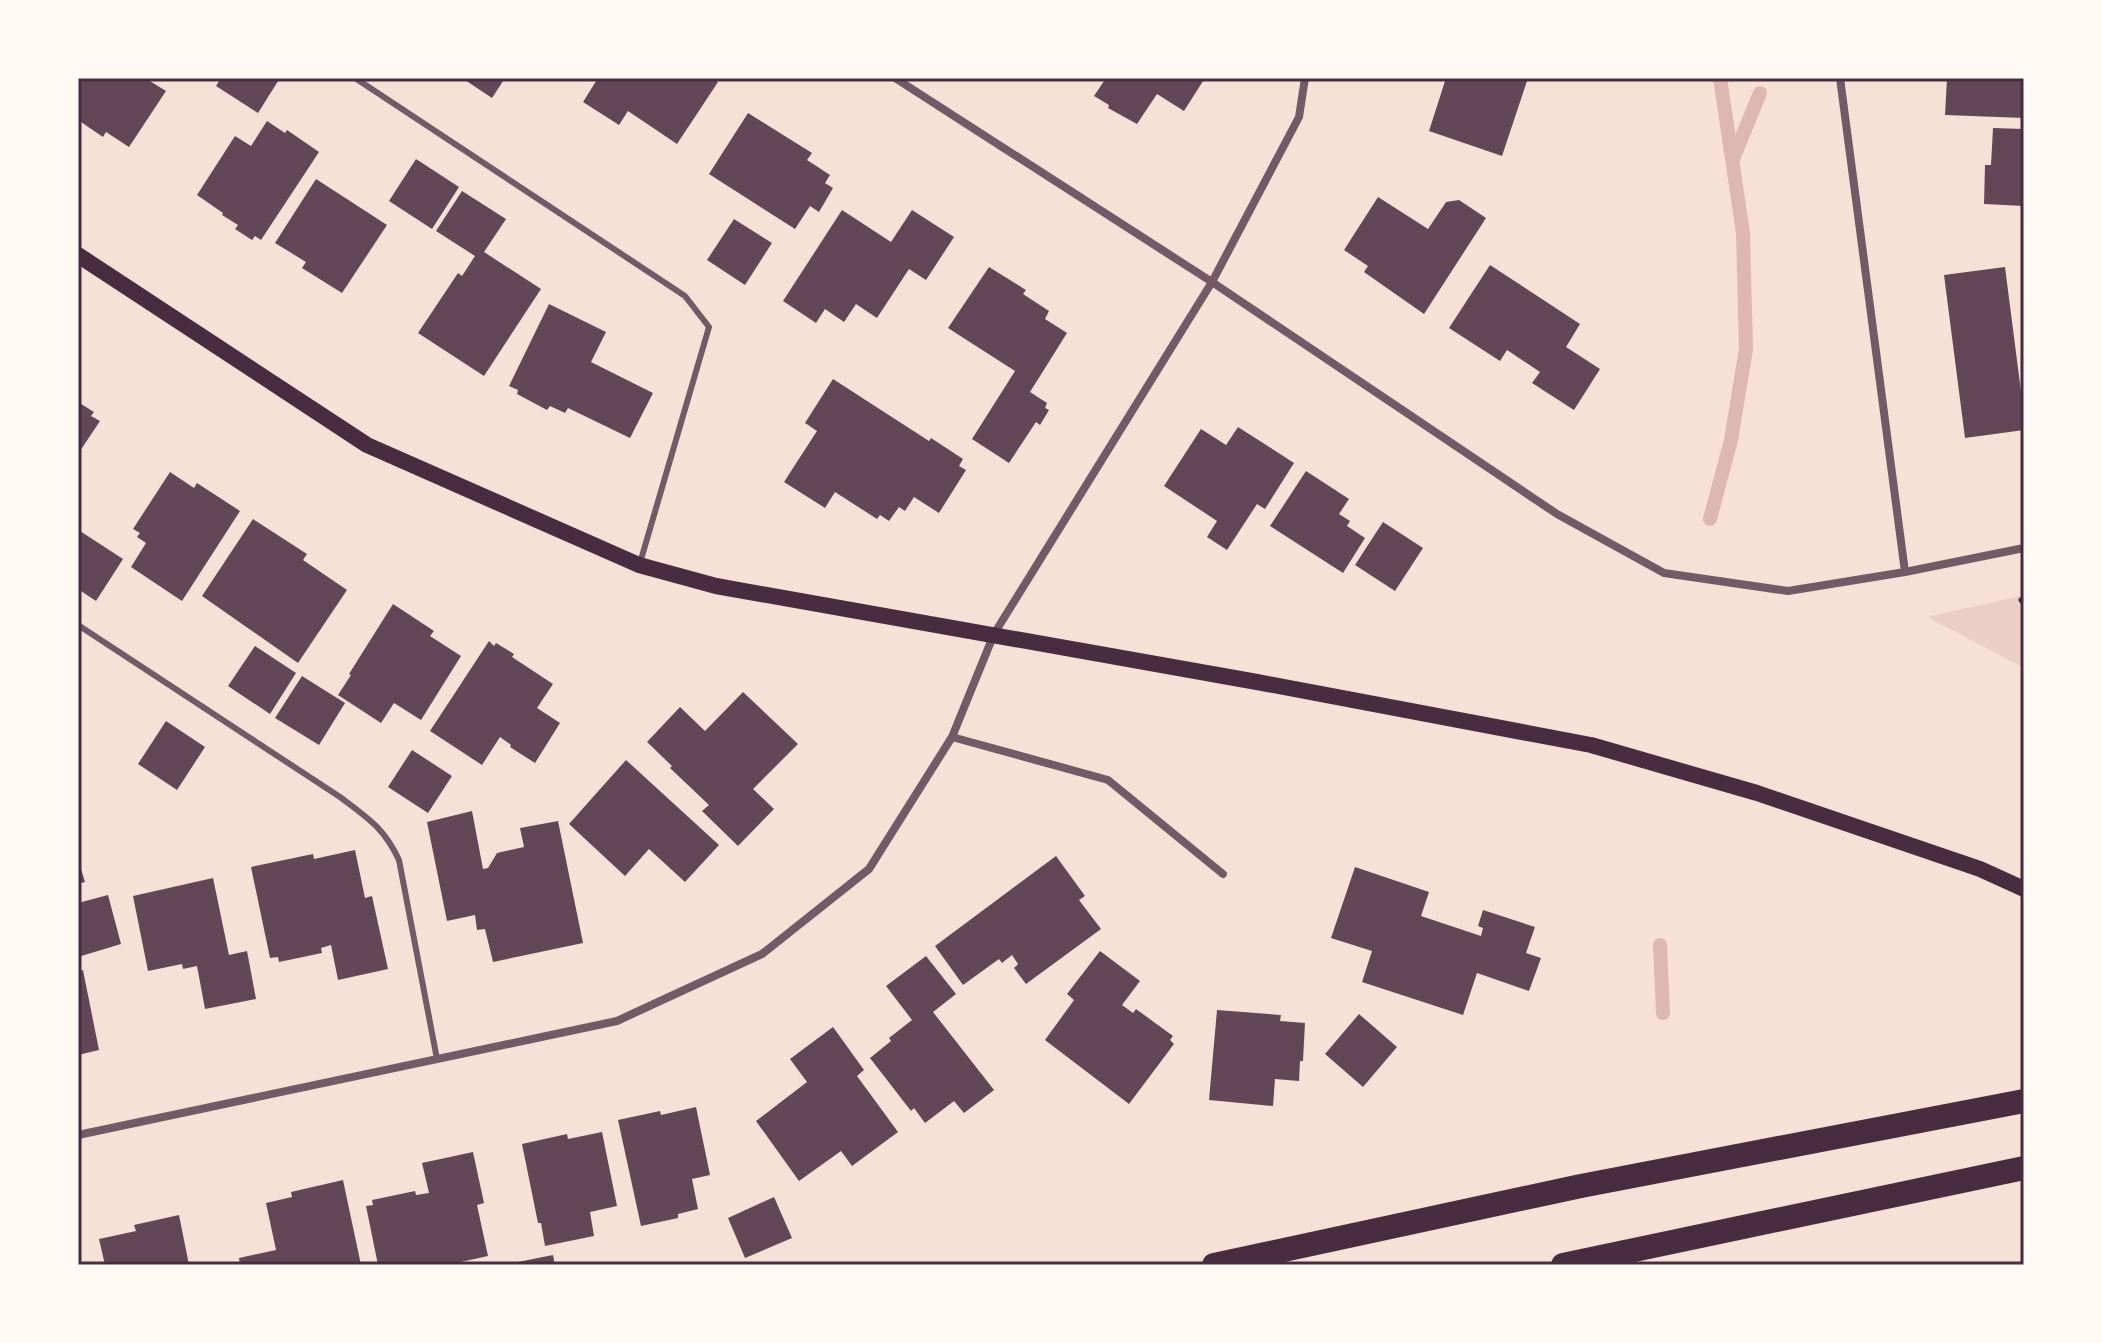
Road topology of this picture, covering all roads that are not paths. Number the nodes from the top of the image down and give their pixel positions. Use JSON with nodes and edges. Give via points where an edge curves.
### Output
{"nodes":[{"id":1,"x":355,"y":78,"type":"edge"},
{"id":2,"x":895,"y":78,"type":"edge"},
{"id":3,"x":1305,"y":78,"type":"edge"},
{"id":4,"x":1840,"y":78,"type":"edge"},
{"id":5,"x":78,"y":255,"type":"edge"},
{"id":6,"x":1212,"y":282,"type":"junction"},
{"id":7,"x":2024,"y":548,"type":"edge"},
{"id":8,"x":639,"y":565,"type":"junction"},
{"id":9,"x":1905,"y":572,"type":"junction"},
{"id":10,"x":78,"y":625,"type":"edge"},
{"id":11,"x":994,"y":634,"type":"junction"},
{"id":12,"x":952,"y":737,"type":"junction"},
{"id":13,"x":1223,"y":874,"type":"dead end"},
{"id":14,"x":2024,"y":889,"type":"edge"},
{"id":15,"x":437,"y":1059,"type":"junction"},
{"id":16,"x":2024,"y":1101,"type":"edge"},
{"id":17,"x":78,"y":1135,"type":"edge"},
{"id":18,"x":2024,"y":1168,"type":"edge"},
{"id":19,"x":1214,"y":1265,"type":"edge"},
{"id":20,"x":1563,"y":1265,"type":"edge"}],
"edges":[{"from":1,"to":8,"type":"lane","via":[[685,296],[709,327]]},
{"from":2,"to":6,"type":"street"},
{"from":3,"to":6,"type":"street","via":[[1299,117]]},
{"from":4,"to":9,"type":"street"},
{"from":5,"to":8,"type":"main road","via":[[367,445]]},
{"from":6,"to":9,"type":"street","via":[[1557,514],[1664,573],[1788,591]]},
{"from":6,"to":11,"type":"street"},
{"from":7,"to":9,"type":"street"},
{"from":8,"to":11,"type":"main road","via":[[716,586]]},
{"from":10,"to":15,"type":"lane","via":[[340,797],[390,840],[399,860]]},
{"from":11,"to":12,"type":"street"},
{"from":11,"to":14,"type":"main road","via":[[1591,745],[1757,793]]},
{"from":12,"to":13,"type":"street","via":[[1108,780]]},
{"from":12,"to":15,"type":"street","via":[[869,869],[762,954],[617,1021]]},
{"from":15,"to":17,"type":"street"},
{"from":16,"to":19,"type":"highway","via":[[1581,1186]]},
{"from":18,"to":20,"type":"highway"}]}
